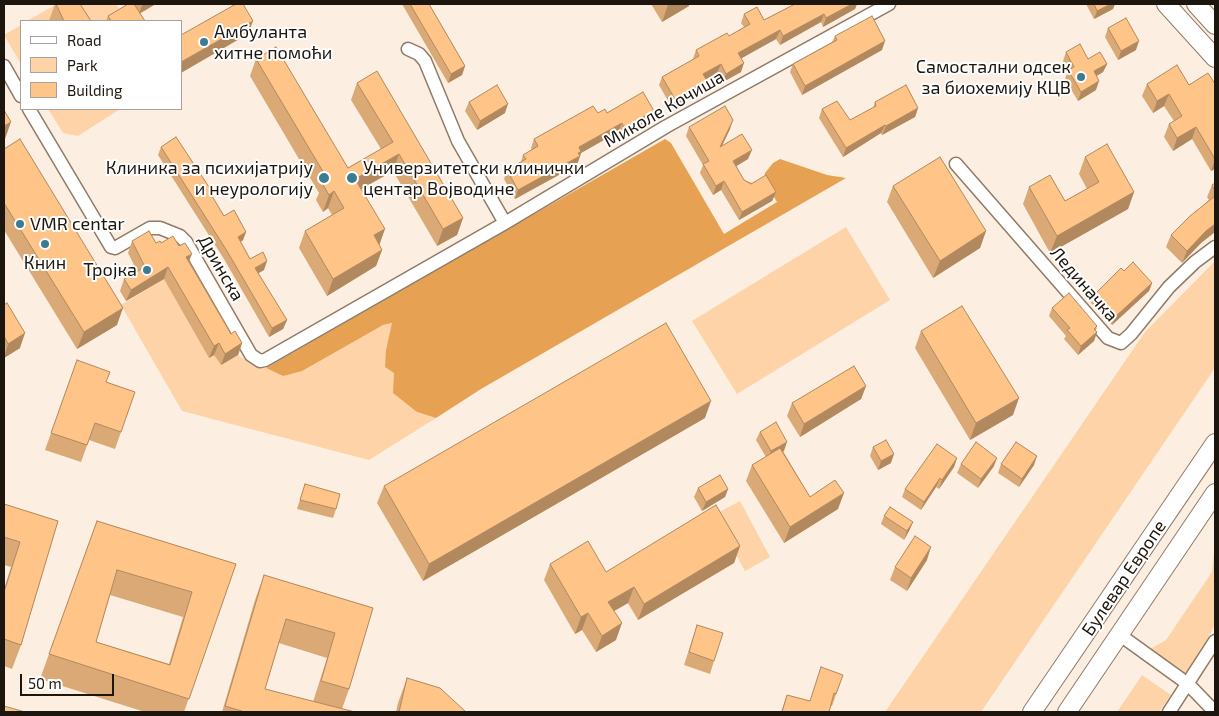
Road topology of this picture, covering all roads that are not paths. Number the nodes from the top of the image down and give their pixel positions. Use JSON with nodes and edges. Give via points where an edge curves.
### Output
{"nodes":[{"id":1,"x":889,"y":4,"type":"edge"},
{"id":2,"x":1166,"y":4,"type":"edge"},
{"id":3,"x":1196,"y":4,"type":"edge"},
{"id":4,"x":1215,"y":25,"type":"edge"},
{"id":5,"x":408,"y":49,"type":"dead end"},
{"id":6,"x":1215,"y":58,"type":"edge"},
{"id":7,"x":4,"y":66,"type":"edge"},
{"id":8,"x":20,"y":94,"type":"edge"},
{"id":9,"x":30,"y":110,"type":"edge"},
{"id":10,"x":956,"y":164,"type":"dead end"},
{"id":11,"x":505,"y":223,"type":"junction"},
{"id":12,"x":1215,"y":247,"type":"edge"},
{"id":13,"x":250,"y":355,"type":"joint"},
{"id":14,"x":1215,"y":443,"type":"edge"},
{"id":15,"x":1215,"y":493,"type":"edge"},
{"id":16,"x":1120,"y":635,"type":"junction"},
{"id":17,"x":1215,"y":641,"type":"edge"},
{"id":18,"x":1188,"y":684,"type":"junction"},
{"id":19,"x":1032,"y":712,"type":"edge"},
{"id":20,"x":1066,"y":712,"type":"edge"},
{"id":21,"x":1169,"y":712,"type":"edge"},
{"id":22,"x":1215,"y":712,"type":"edge"}],
"edges":[{"from":1,"to":11,"type":"street","name":"Миколе Кочиша","via":[[666,126]]},
{"from":2,"to":6,"type":"main road"},
{"from":3,"to":4,"type":"main road"},
{"from":5,"to":11,"type":"street","via":[[425,61],[458,141]]},
{"from":7,"to":8,"type":"street"},
{"from":9,"to":13,"type":"street","name":"Дринска","via":[[111,247],[115,248],[150,228],[160,228],[180,236]]},
{"from":10,"to":12,"type":"street","name":"Лединачка","via":[[1108,338],[1121,343],[1169,287]]},
{"from":11,"to":13,"type":"street","name":"Миколе Кочиша","via":[[270,358],[260,361]]},
{"from":14,"to":19,"type":"main road","name":"Булевар Европе"},
{"from":15,"to":16,"type":"main road","name":"Булевар Европе"},
{"from":16,"to":18,"type":"street"},
{"from":16,"to":20,"type":"main road","name":"Булевар Европе"},
{"from":17,"to":18,"type":"street"},
{"from":18,"to":21,"type":"street"},
{"from":18,"to":22,"type":"street"}]}
